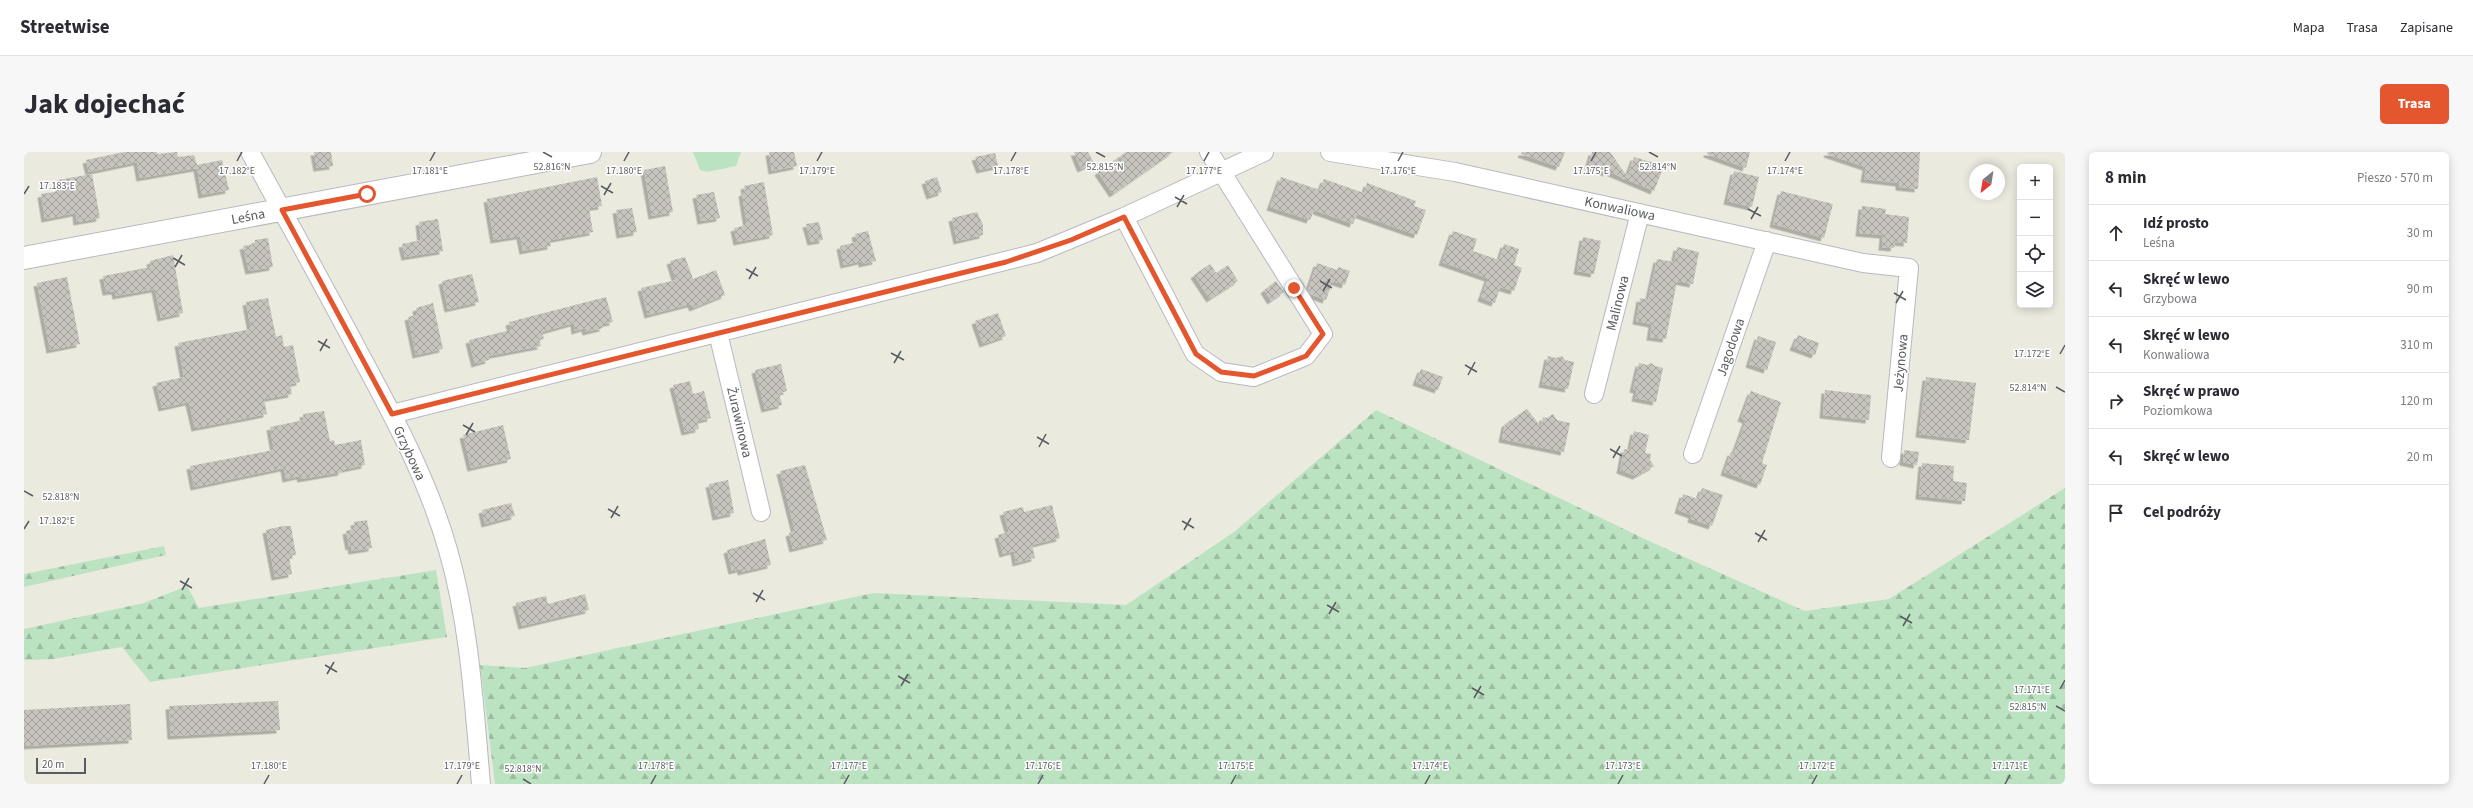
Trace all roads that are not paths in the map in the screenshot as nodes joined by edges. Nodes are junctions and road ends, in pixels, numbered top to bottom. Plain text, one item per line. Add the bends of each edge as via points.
1 (250, 152) edge
2 (590, 152) edge
3 (1209, 152) edge
4 (1264, 152) edge
5 (1330, 152) edge
6 (1220, 171) junction
7 (282, 210) junction
8 (1640, 213) junction
9 (1124, 217) junction
10 (1767, 241) junction
11 (24, 258) edge
12 (1909, 268) joint
13 (718, 333) junction
14 (1594, 394) dead end
15 (392, 414) junction
16 (1693, 454) dead end
17 (1891, 458) dead end
18 (761, 512) dead end
19 (481, 784) edge

1 - 7 street, Grzybowa
2 - 7 street, Leśna
3 - 6 street
4 - 6 street
5 - 8 street, Konwaliowa via 1454,172
6 - 9 street
6 - 9 street via 1323,334 1306,356 1254,376 1221,372 1196,354
7 - 11 street, Leśna
7 - 15 street, Grzybowa
8 - 10 street, Konwaliowa
8 - 14 street, Malinowa
9 - 13 street via 1030,255
10 - 12 street, Konwaliowa via 1863,263
10 - 16 street, Jagodowa
12 - 17 street, Jeżynowa
13 - 15 street
13 - 18 street, Żurawinowa
15 - 19 street, Grzybowa via 438,515 449,552 468,646

